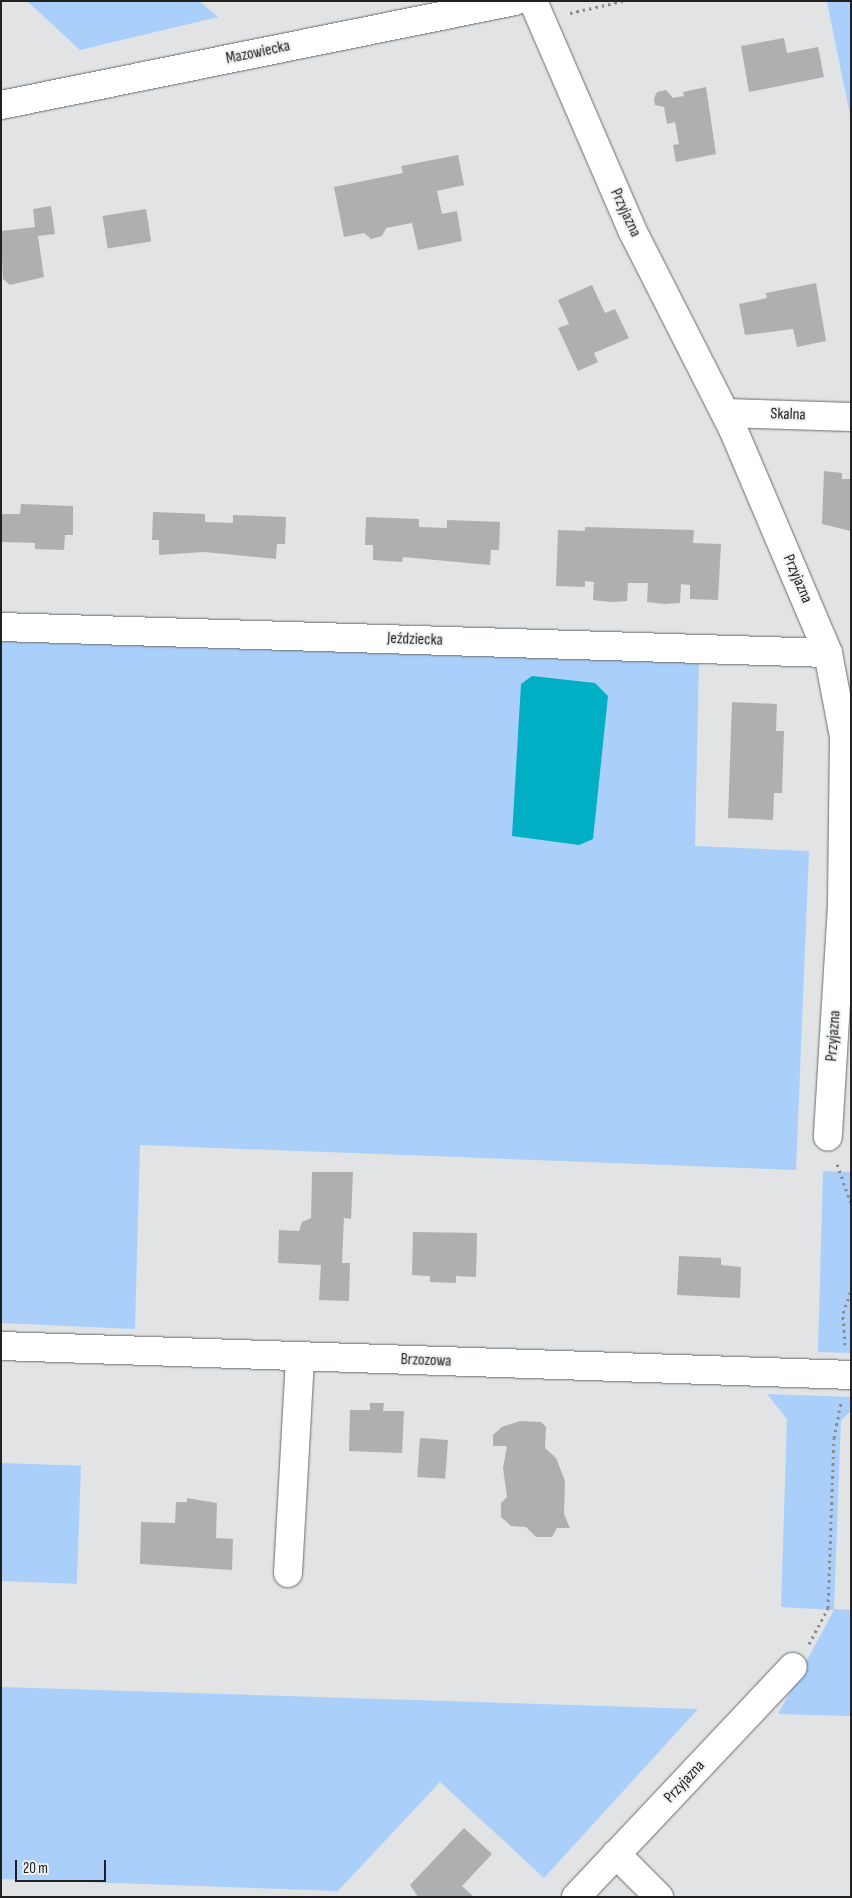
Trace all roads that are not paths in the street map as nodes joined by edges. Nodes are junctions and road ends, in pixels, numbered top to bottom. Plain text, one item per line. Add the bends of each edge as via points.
1 (515, 1) edge
2 (533, 1) edge
3 (1, 105) edge
4 (726, 413) junction
5 (851, 416) edge
6 (1, 627) edge
7 (828, 653) junction
8 (847, 905) edge
9 (828, 1137) road end
10 (1, 1346) edge
11 (300, 1357) junction
12 (848, 1374) edge
13 (288, 1573) dead end
14 (793, 1667) road end
15 (616, 1854) junction
16 (576, 1897) edge
17 (659, 1897) edge

1 - 3 street, Mazowiecka
2 - 4 street, Przyjazna via 632,230
4 - 5 street, Skalna
4 - 7 street, Przyjazna
6 - 7 street, Jeździecka
7 - 8 street, Przyjazna via 844,737
8 - 9 street, Przyjazna
10 - 11 street, Brzozowa
11 - 12 street, Brzozowa
11 - 13 street
14 - 15 street, Przyjazna
15 - 16 street, Przyjazna
15 - 17 street

